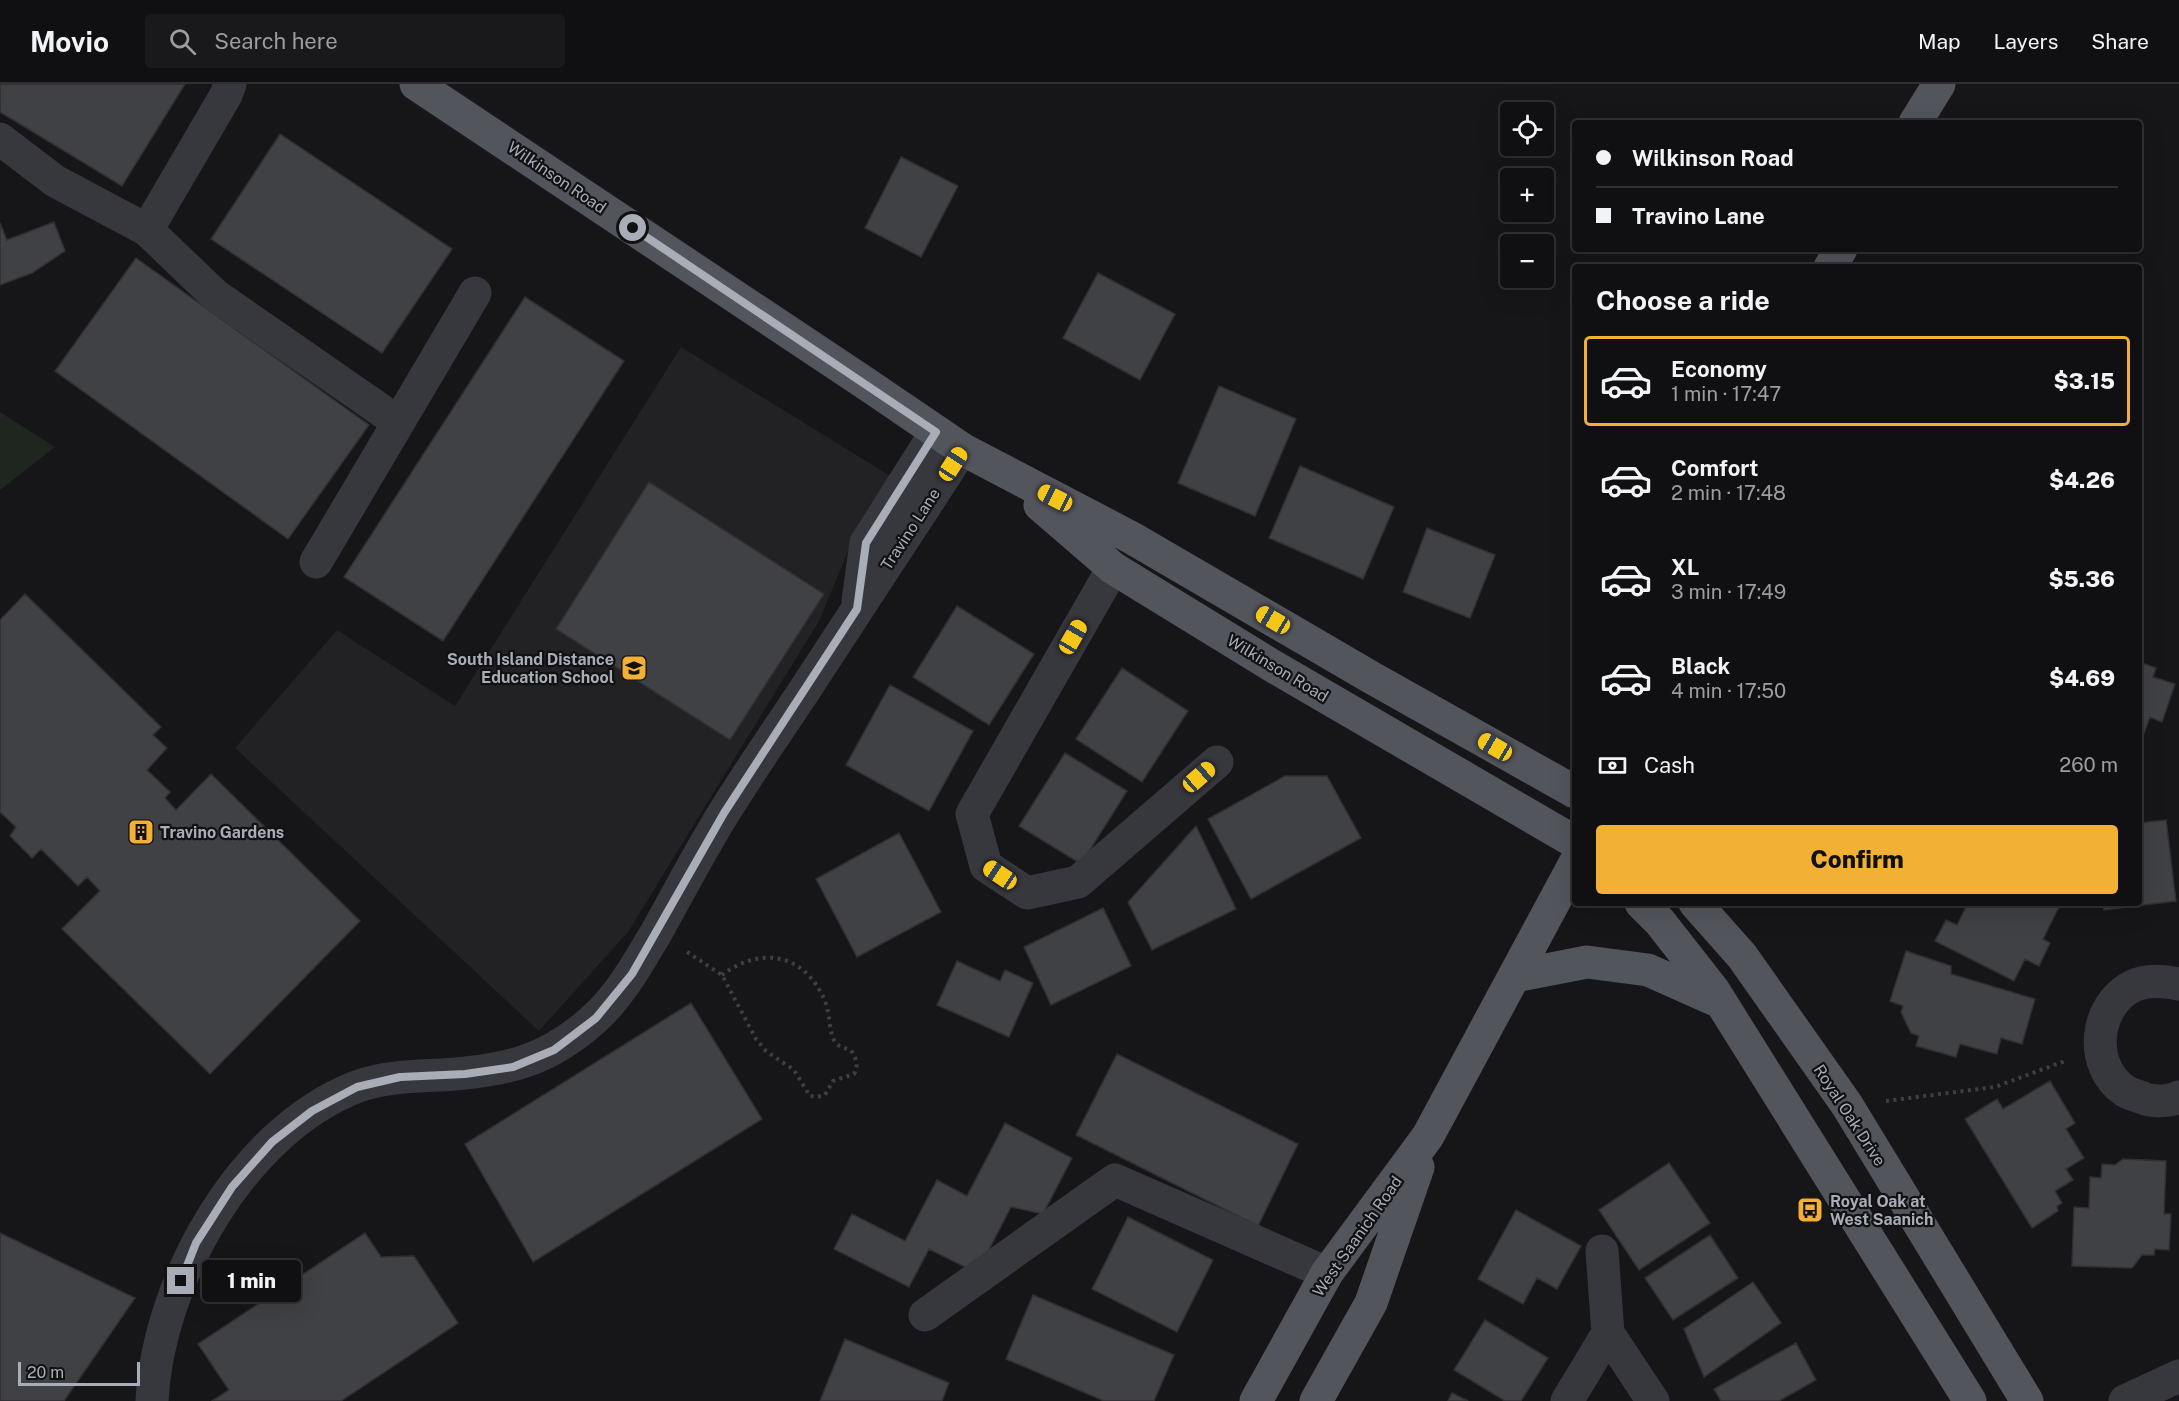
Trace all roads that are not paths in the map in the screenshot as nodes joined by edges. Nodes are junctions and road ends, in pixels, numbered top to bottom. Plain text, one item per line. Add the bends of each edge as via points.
1 (230, 84) edge
2 (416, 84) edge
3 (1939, 84) edge
4 (1918, 120) edge
5 (0, 139) edge
6 (147, 230) junction
7 (475, 292) dead end
8 (399, 422) junction
9 (936, 432) junction
10 (963, 449) junction
11 (998, 469) junction
12 (316, 562) dead end
13 (1113, 568) junction
14 (857, 609) junction
15 (1216, 762) dead end
16 (1572, 790) edge
17 (1572, 840) edge
18 (1572, 869) edge
19 (1644, 906) edge
20 (1698, 906) edge
21 (1515, 976) junction
22 (2179, 984) edge
23 (1721, 1003) junction
24 (2179, 1097) edge
25 (1428, 1136) junction
26 (1602, 1251) dead end
27 (1327, 1273) junction
28 (925, 1315) dead end
29 (1608, 1332) junction
30 (2179, 1376) edge
31 (152, 1401) edge
32 (1256, 1401) edge
33 (1316, 1401) edge
34 (1567, 1401) edge
35 (1653, 1401) edge
36 (1970, 1401) edge
37 (2027, 1401) edge
38 (2125, 1401) edge

1 - 6 street
2 - 9 main road, Wilkinson Road
3 - 4 main road
5 - 6 street via 55,181
6 - 8 street via 215,295
7 - 8 street
8 - 12 street
9 - 10 main road, Wilkinson Road
9 - 14 street, Travino Lane via 866,543
10 - 11 main road, Wilkinson Road
10 - 14 street, Travino Lane
11 - 13 main road, Wilkinson Road
11 - 16 main road, Wilkinson Road via 1132,538
13 - 15 street via 972,814 986,866 1027,893 1078,882
13 - 17 main road, Wilkinson Road
14 - 31 street, Travino Lane via 724,813 632,974 596,1018 554,1050 513,1067 400,1077 357,1087 312,1111 272,1142 232,1187 196,1243 153,1369
18 - 21 main road, West Saanich Road
19 - 23 main road
20 - 37 main road, Royal Oak Drive via 1743,956 1847,1105
21 - 23 main road via 1587,962 1648,970
21 - 25 main road, West Saanich Road
22 - 24 street via 2158,980 2134,986 2114,1001 2101,1023 2100,1048 2108,1072 2125,1091 2148,1100
23 - 36 main road
25 - 27 main road, West Saanich Road
25 - 33 main road, West Saanich Road via 1371,1303
26 - 29 street
27 - 28 street via 1114,1180
27 - 32 main road, West Saanich Road
29 - 34 street
29 - 35 street
30 - 38 street

